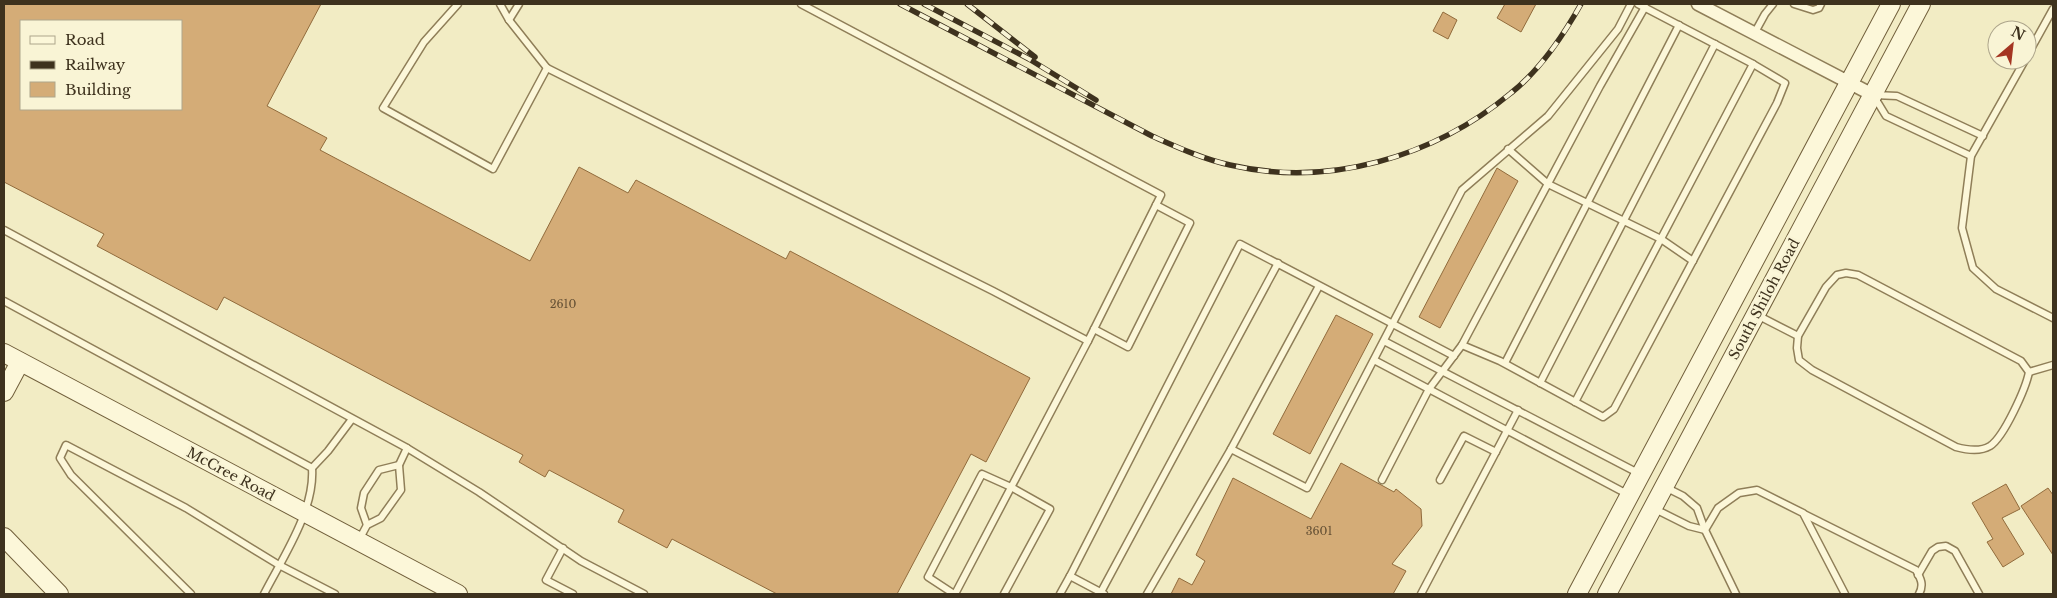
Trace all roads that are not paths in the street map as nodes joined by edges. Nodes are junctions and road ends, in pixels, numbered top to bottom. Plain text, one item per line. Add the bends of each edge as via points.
1 (458, 4) edge
2 (500, 4) edge
3 (519, 4) edge
4 (801, 4) edge
5 (1631, 4) edge
6 (1698, 4) edge
7 (1773, 4) edge
8 (1794, 4) edge
9 (1821, 4) edge
10 (1891, 4) edge
11 (1921, 4) edge
12 (1641, 5) edge
13 (2053, 9) edge
14 (510, 20) junction
15 (1679, 25) junction
16 (1754, 34) junction
17 (2037, 38) edge
18 (1715, 44) junction
19 (1753, 64) junction
20 (547, 68) junction
21 (2019, 70) edge
22 (1850, 84) junction
23 (1872, 95) junction
24 (1983, 136) junction
25 (1508, 149) junction
26 (1971, 156) junction
27 (1548, 184) junction
28 (1587, 203) junction
29 (1156, 205) junction
30 (1624, 221) junction
31 (4, 230) edge
32 (1661, 239) junction
33 (1693, 261) junction
34 (1278, 263) junction
35 (1318, 286) junction
36 (4, 301) edge
37 (1756, 315) junction
38 (2053, 318) edge
39 (1394, 323) junction
40 (1094, 329) junction
41 (1798, 336) junction
42 (1384, 340) junction
43 (1088, 342) junction
44 (1462, 345) junction
45 (4, 353) edge
46 (1454, 356) junction
47 (1374, 360) junction
48 (20, 362) junction
49 (1504, 364) junction
50 (2053, 365) edge
51 (1442, 371) junction
52 (2029, 372) junction
53 (1540, 383) junction
54 (1430, 389) junction
55 (4, 392) edge
56 (1575, 402) junction
57 (1518, 410) junction
58 (352, 419) junction
59 (1508, 431) junction
60 (407, 448) junction
61 (1230, 449) junction
62 (1496, 452) junction
63 (399, 466) junction
64 (312, 468) junction
65 (1641, 475) junction
66 (1382, 480) dead end
67 (1440, 480) dead end
68 (1011, 487) junction
69 (1664, 487) junction
70 (1630, 495) junction
71 (1653, 508) junction
72 (1803, 513) junction
73 (305, 514) junction
74 (367, 524) junction
75 (1705, 530) junction
76 (4, 538) edge
77 (358, 542) junction
78 (563, 548) junction
79 (279, 565) junction
80 (1918, 575) junction
81 (1070, 576) junction
82 (1103, 593) edge
83 (59, 594) edge
84 (191, 594) edge
85 (264, 594) edge
86 (335, 594) edge
87 (458, 594) edge
88 (573, 594) edge
89 (644, 594) edge
90 (955, 594) edge
91 (1004, 594) edge
92 (1060, 594) edge
93 (1147, 594) edge
94 (1421, 594) edge
95 (1578, 594) edge
96 (1607, 594) edge
97 (1736, 594) edge
98 (1845, 594) edge
99 (1919, 594) edge
100 (1979, 594) edge

1 - 20 lane via 424,42 382,108 493,169
2 - 14 lane
3 - 14 lane
4 - 29 lane via 1161,195
5 - 25 lane via 1618,29 1548,116
6 - 16 street
7 - 16 lane
8 - 9 lane via 1813,10
10 - 22 main road, South Shiloh Road
11 - 23 main road, South Shiloh Road
12 - 15 lane
12 - 27 lane
13 - 17 lane
14 - 20 lane
15 - 18 lane
15 - 28 lane
16 - 22 street
18 - 19 lane
18 - 30 lane
19 - 32 lane
19 - 33 lane via 1785,83
20 - 43 lane
21 - 24 lane
22 - 23 street
22 - 65 main road, South Shiloh Road
23 - 24 lane via 1897,96
23 - 26 lane via 1886,116
23 - 37 main road, South Shiloh Road
24 - 26 lane
25 - 27 lane
25 - 39 lane via 1462,190
26 - 38 lane via 1962,228 1973,268 1996,289
27 - 28 lane
27 - 44 lane
28 - 30 lane
28 - 49 lane
29 - 40 lane
29 - 40 lane via 1190,223 1128,347
30 - 32 lane
30 - 53 lane
31 - 58 lane
32 - 33 lane
32 - 56 lane
33 - 56 lane via 1614,409 1602,418
34 - 35 lane
34 - 81 lane via 1240,244
34 - 82 lane
35 - 39 lane
35 - 61 lane
36 - 64 lane
37 - 41 lane
37 - 69 main road, South Shiloh Road
39 - 42 lane
39 - 46 lane
40 - 43 lane
41 - 52 lane via 1826,287 1837,275 1846,273 1858,275 2009,354 2021,361
41 - 52 lane via 1799,360 1812,370 1956,447 1968,450 1989,447 1998,439 2026,386
42 - 47 lane
42 - 51 lane
43 - 68 lane
44 - 46 lane
44 - 49 lane
45 - 48 main road, McCree Road
46 - 51 lane
47 - 54 lane
47 - 61 lane via 1306,488
48 - 55 main road
48 - 73 main road, McCree Road
49 - 53 lane
50 - 52 lane
51 - 54 lane
51 - 57 lane
53 - 56 lane
54 - 59 lane
54 - 66 lane
57 - 59 lane
57 - 65 lane
58 - 60 lane
58 - 64 lane
59 - 62 lane
59 - 70 lane
60 - 63 lane
60 - 78 lane
61 - 93 lane
62 - 67 lane via 1464,436
62 - 94 lane
63 - 74 lane via 401,490 381,518
63 - 74 lane via 379,470 364,493 361,508
64 - 73 lane via 313,481
65 - 69 main road
65 - 70 main road, South Shiloh Road
68 - 90 lane
68 - 90 lane via 982,474 928,577
68 - 91 lane via 1050,509
69 - 71 main road, South Shiloh Road
69 - 75 lane via 1683,496 1697,508
70 - 71 main road
70 - 95 main road, South Shiloh Road
71 - 75 lane via 1689,526
71 - 96 main road, South Shiloh Road
72 - 75 lane via 1757,490 1739,493 1718,508
72 - 80 lane via 1916,570
72 - 98 lane
73 - 77 main road, McCree Road
73 - 79 lane
74 - 77 lane
75 - 97 lane
76 - 83 main road
77 - 87 main road, McCree Road
78 - 88 lane via 546,580
78 - 89 lane
79 - 84 lane via 186,508 66,445 60,458 71,475
79 - 85 lane
79 - 86 lane
80 - 99 lane via 1922,582
80 - 100 lane via 1932,551 1946,546 1955,551
81 - 82 lane
81 - 92 lane

